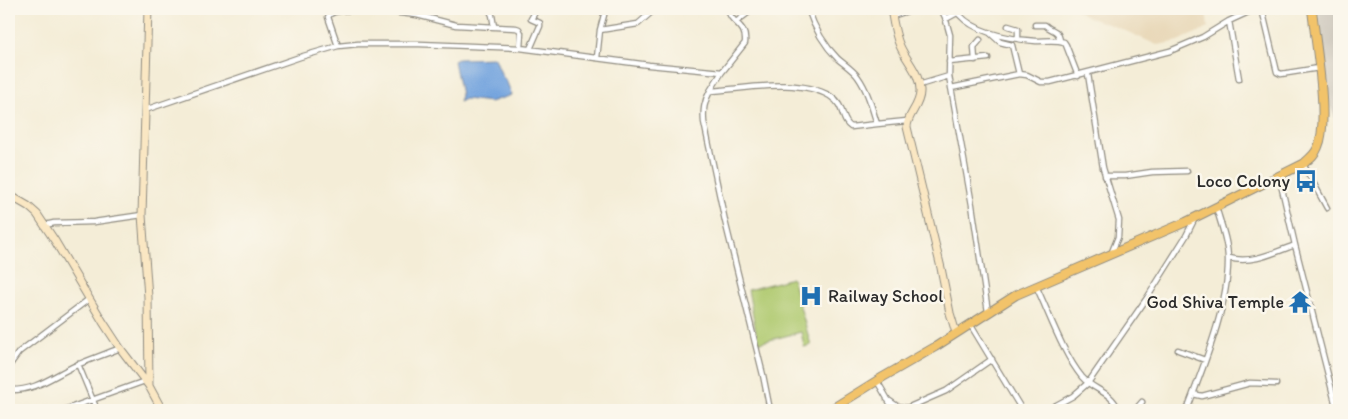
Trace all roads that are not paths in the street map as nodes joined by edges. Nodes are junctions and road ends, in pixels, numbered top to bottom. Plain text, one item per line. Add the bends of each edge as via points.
1 (148, 9) edge
2 (489, 9) edge
3 (537, 9) edge
4 (654, 9) edge
5 (728, 9) edge
6 (753, 9) edge
7 (808, 9) edge
8 (914, 9) edge
9 (941, 9) edge
10 (1255, 9) edge
11 (1262, 9) edge
12 (1312, 9) edge
13 (956, 11) edge
14 (892, 12) edge
15 (604, 15) dead end
16 (946, 20) junction
17 (1229, 21) junction
18 (736, 22) junction
19 (1035, 25) dead end
20 (1008, 26) dead end
21 (494, 27) junction
22 (600, 30) junction
23 (990, 33) junction
24 (1018, 38) junction
25 (980, 40) dead end
26 (1060, 41) junction
27 (338, 46) junction
28 (520, 48) junction
29 (530, 49) junction
30 (597, 58) junction
31 (988, 58) dead end
32 (975, 60) junction
33 (949, 62) junction
34 (1319, 68) junction
35 (722, 72) junction
36 (1019, 74) junction
37 (1088, 74) junction
38 (949, 76) junction
39 (1078, 76) junction
40 (1239, 78) dead end
41 (920, 85) junction
42 (951, 88) junction
43 (710, 91) junction
44 (145, 110) junction
45 (907, 121) junction
46 (877, 124) junction
47 (1303, 164) junction
48 (1187, 171) dead end
49 (1105, 176) junction
50 (1279, 176) junction
51 (9, 195) edge
52 (1216, 207) junction
53 (1327, 208) dead end
54 (142, 215) junction
55 (1195, 217) junction
56 (45, 225) junction
57 (1295, 245) junction
58 (1111, 254) junction
59 (1228, 258) junction
60 (1036, 286) junction
61 (90, 299) junction
62 (988, 312) junction
63 (970, 323) junction
64 (956, 333) junction
65 (120, 348) junction
66 (1178, 350) dead end
67 (992, 359) junction
68 (1205, 360) junction
69 (78, 364) junction
70 (9, 366) edge
71 (877, 381) junction
72 (148, 383) junction
73 (1088, 383) junction
74 (1276, 384) dead end
75 (9, 390) edge
76 (1193, 394) junction
77 (887, 399) junction
78 (93, 400) junction
79 (1142, 402) dead end
80 (1337, 408) edge
81 (64, 410) edge
82 (97, 410) edge
83 (162, 410) edge
84 (770, 410) edge
85 (830, 410) edge
86 (894, 410) edge
87 (1022, 410) edge
88 (1047, 410) edge
89 (1119, 410) edge
90 (1135, 410) edge
91 (1186, 410) edge
92 (1332, 410) edge

1 - 44 street
2 - 21 street
3 - 29 street via 531,19 540,26
4 - 22 street via 638,24
5 - 18 street
6 - 18 street
7 - 46 street via 826,44 863,84
8 - 14 street
9 - 16 street
10 - 17 street
11 - 34 street via 1276,72
12 - 34 main road
13 - 16 street
13 - 23 street via 967,22
14 - 41 street via 899,46
15 - 22 street
16 - 33 street via 951,43
17 - 37 street via 1185,45
17 - 40 street
18 - 35 street via 745,31 745,43
19 - 26 street via 1045,25 1056,31
20 - 24 street via 1018,29
21 - 27 street via 456,25 402,13 339,11 328,17
21 - 28 street via 518,29 521,33
22 - 30 street
23 - 24 street
23 - 36 street via 1000,42 1012,46
24 - 26 street
25 - 32 street via 974,47
26 - 39 street via 1066,45
27 - 28 street via 410,44
27 - 44 street
28 - 29 street
29 - 30 street
30 - 35 street
31 - 32 street
32 - 33 street
33 - 38 street
34 - 47 main road via 1322,136 1313,157
35 - 43 street
36 - 39 street via 1041,82
36 - 42 street
37 - 39 street
37 - 49 street
38 - 41 street
38 - 42 street
41 - 45 street via 918,102
42 - 62 street
43 - 46 street via 770,86 806,88 820,91 838,102 844,120 851,127
43 - 84 street via 704,105 704,122
44 - 54 street
45 - 46 street
45 - 64 street
47 - 50 main road
47 - 53 street
48 - 49 street
49 - 58 street via 1119,220 1118,237
50 - 52 main road
50 - 57 street
51 - 56 street via 33,210
52 - 55 main road
52 - 59 street
54 - 56 street
54 - 72 street via 148,297
55 - 58 main road
55 - 73 street via 1147,298
56 - 61 street
57 - 59 street via 1248,260
57 - 80 street
58 - 60 main road
59 - 68 street via 1223,299
60 - 62 main road
60 - 73 street via 1066,350
61 - 65 street
61 - 70 street via 19,352
62 - 63 main road
63 - 64 main road
63 - 67 street
64 - 71 main road
65 - 69 street
65 - 72 street
66 - 68 street
67 - 77 street via 946,391 907,408
67 - 87 street
68 - 76 street
69 - 75 street via 35,387
69 - 78 street
71 - 77 street
71 - 85 main road
72 - 78 street
72 - 83 street
73 - 88 street
73 - 89 street via 1111,397
74 - 76 street via 1250,383 1202,396
76 - 91 street
77 - 86 street
78 - 81 street
78 - 82 street
79 - 90 street
80 - 92 street

